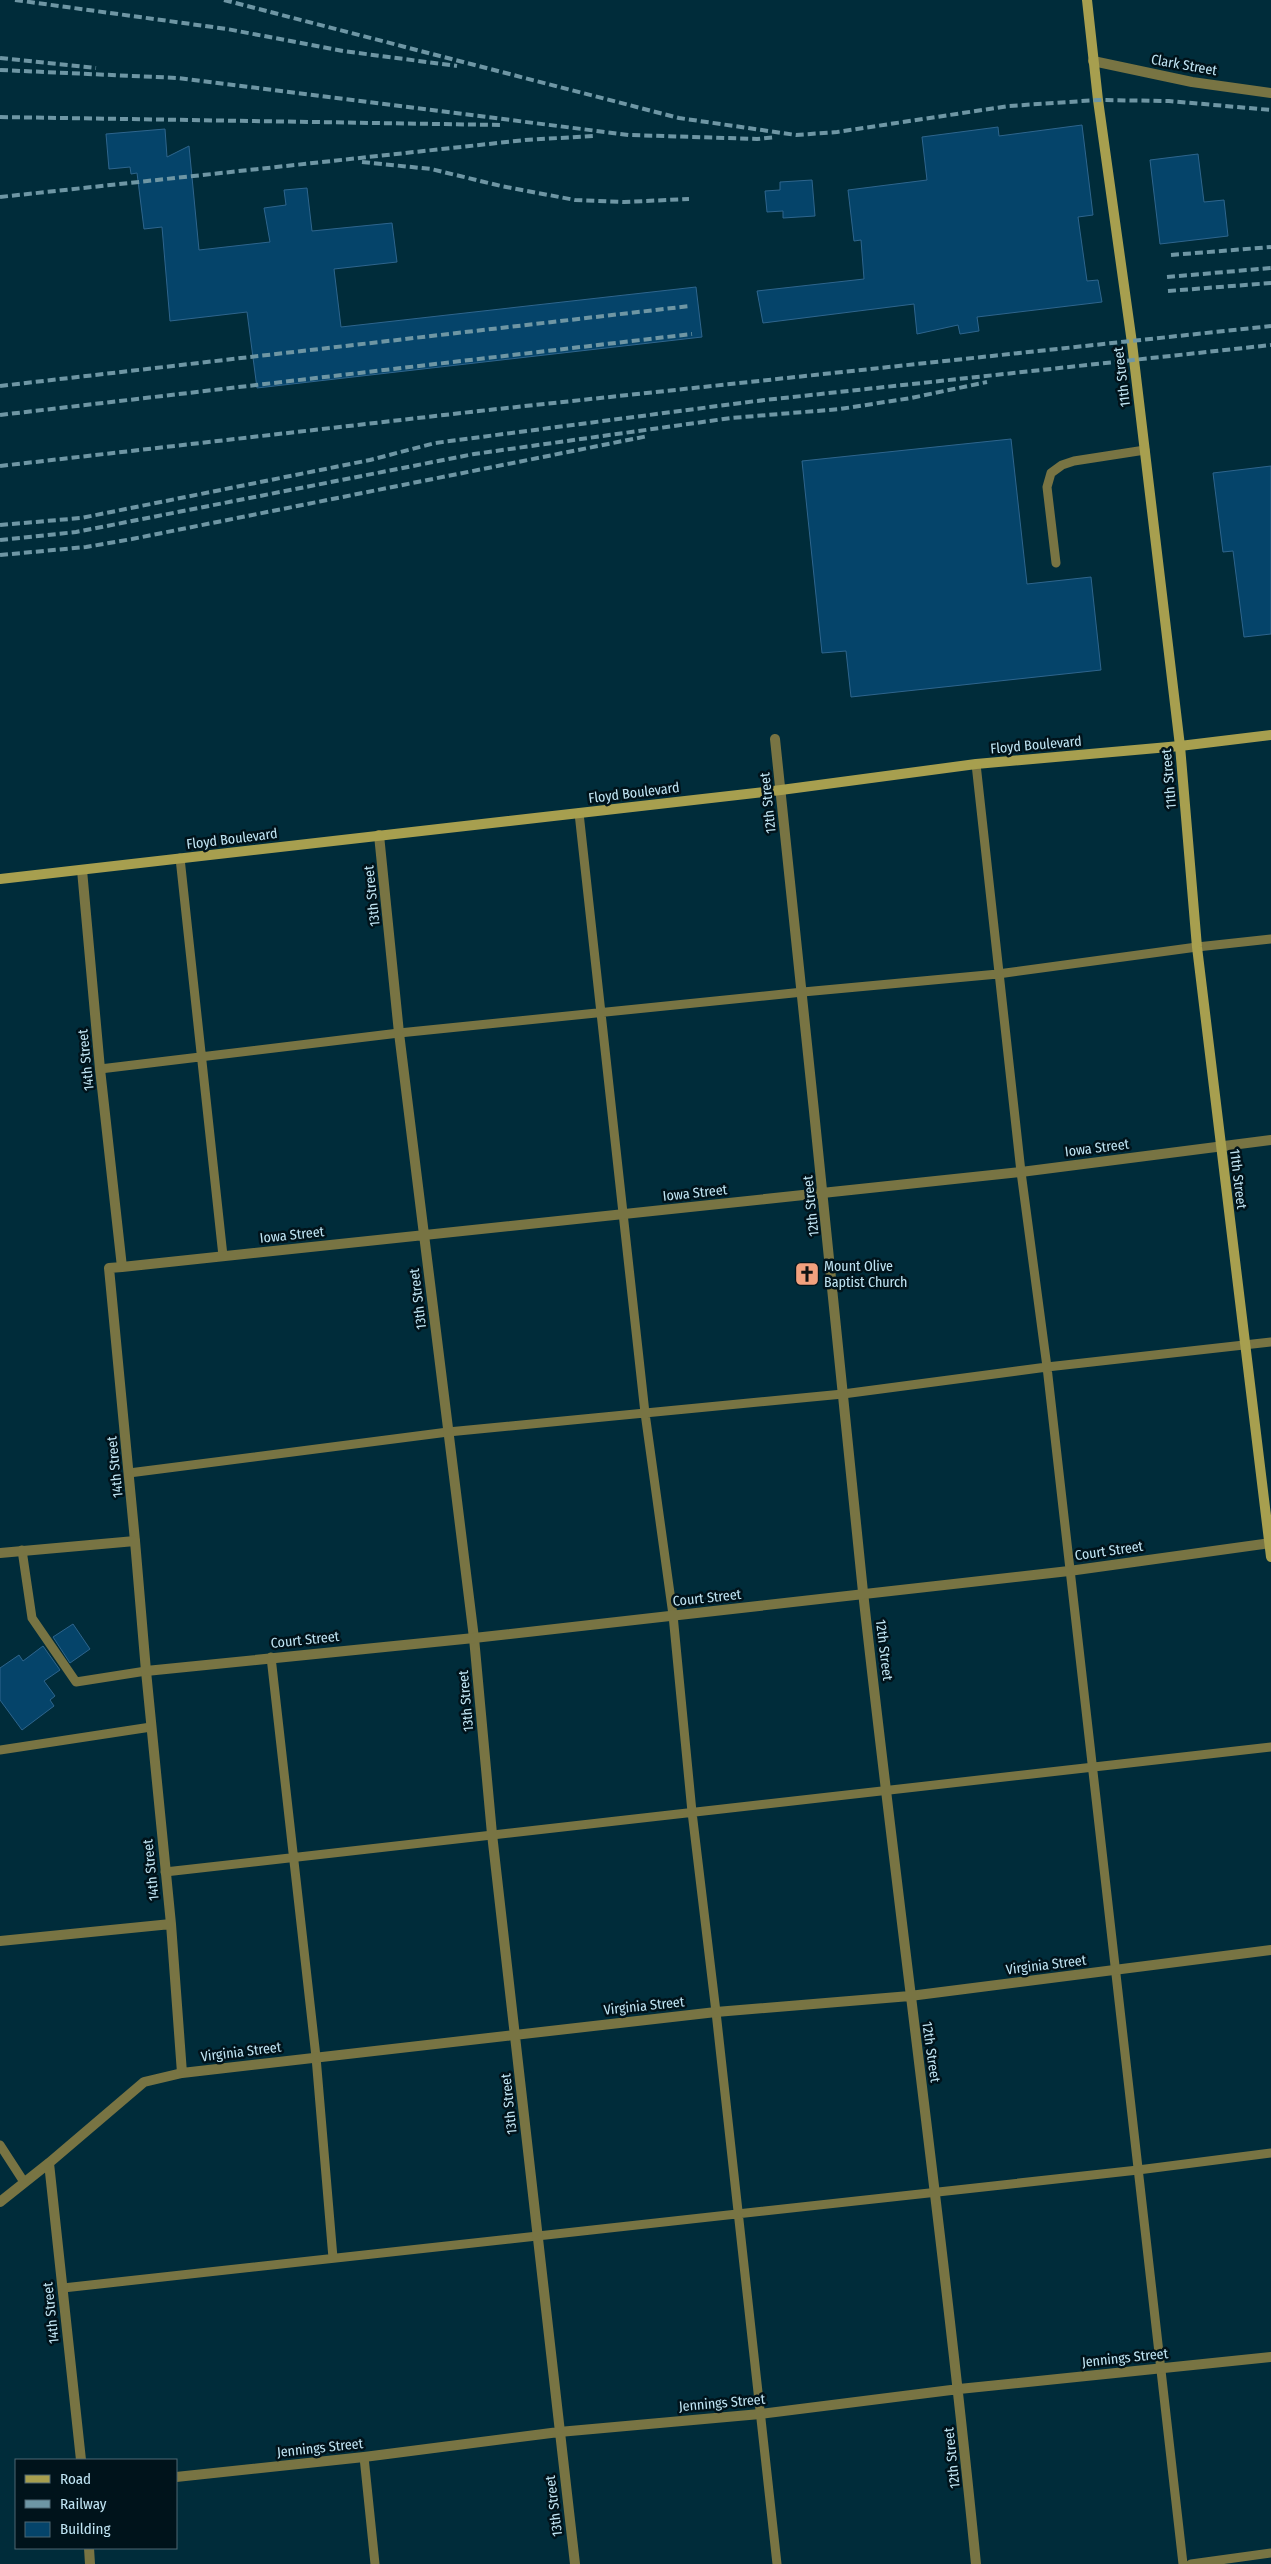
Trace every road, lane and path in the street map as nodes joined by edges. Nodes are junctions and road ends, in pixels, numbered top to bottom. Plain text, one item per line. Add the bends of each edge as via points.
1 (1087, 0) edge
2 (1094, 61) junction
3 (1271, 93) edge
4 (1145, 450) junction
5 (1056, 563) dead end
6 (1271, 735) edge
7 (775, 739) dead end
8 (1180, 746) junction
9 (976, 764) junction
10 (781, 790) junction
11 (580, 813) junction
12 (379, 835) junction
13 (180, 858) junction
14 (82, 870) junction
15 (0, 879) edge
16 (1271, 939) edge
17 (1197, 947) junction
18 (998, 974) junction
19 (803, 992) junction
20 (601, 1013) junction
21 (399, 1033) junction
22 (202, 1056) junction
23 (100, 1069) junction
24 (1271, 1140) edge
25 (1220, 1146) junction
26 (1021, 1172) junction
27 (823, 1192) junction
28 (624, 1214) junction
29 (425, 1234) junction
30 (223, 1256) junction
31 (122, 1267) junction
32 (1271, 1342) edge
33 (1246, 1345) junction
34 (1047, 1367) junction
35 (843, 1394) junction
36 (645, 1413) junction
37 (448, 1432) junction
38 (129, 1472) junction
39 (135, 1541) junction
40 (1270, 1544) edge
41 (22, 1550) junction
42 (0, 1553) edge
43 (1271, 1557) edge
44 (1069, 1571) junction
45 (863, 1594) junction
46 (673, 1615) junction
47 (474, 1638) junction
48 (271, 1657) junction
49 (146, 1671) junction
50 (151, 1727) junction
51 (1271, 1747) edge
52 (0, 1750) edge
53 (1092, 1766) junction
54 (888, 1791) junction
55 (692, 1812) junction
56 (492, 1834) junction
57 (295, 1858) junction
58 (166, 1872) junction
59 (171, 1924) junction
60 (0, 1942) edge
61 (1271, 1950) edge
62 (1116, 1970) junction
63 (910, 1996) junction
64 (716, 2012) junction
65 (515, 2034) junction
66 (316, 2057) junction
67 (182, 2073) junction
68 (0, 2145) edge
69 (1271, 2153) edge
70 (50, 2163) junction
71 (1138, 2170) junction
72 (24, 2182) junction
73 (936, 2191) junction
74 (0, 2202) edge
75 (737, 2214) junction
76 (538, 2236) junction
77 (333, 2258) junction
78 (63, 2288) junction
79 (1271, 2357) edge
80 (1159, 2368) junction
81 (959, 2389) junction
82 (760, 2414) junction
83 (559, 2432) junction
84 (364, 2457) junction
85 (81, 2459) edge
86 (178, 2477) edge
87 (89, 2549) edge
88 (1271, 2553) edge
89 (90, 2564) edge
90 (374, 2564) edge
91 (575, 2564) edge
92 (777, 2564) edge
93 (976, 2564) edge
94 (1183, 2564) edge
95 (1191, 2564) edge

1 - 2 main road, 11th Street
2 - 3 street, Clark Street via 1192,82
2 - 4 main road, 11th Street
4 - 5 lane via 1074,461 1051,473 1047,487
4 - 8 main road, 11th Street
6 - 8 main road, Floyd Boulevard
7 - 10 street, 12th Street
8 - 9 main road, Floyd Boulevard
8 - 17 main road, 11th Street
9 - 10 main road, Floyd Boulevard
9 - 18 lane
10 - 11 main road, Floyd Boulevard
10 - 19 street, 12th Street
11 - 12 main road, Floyd Boulevard
11 - 20 lane
12 - 13 main road, Floyd Boulevard
12 - 21 street, 13th Street
13 - 14 main road, Floyd Boulevard
13 - 22 lane
14 - 15 main road, Floyd Boulevard
14 - 23 street, 14th Street
16 - 17 lane
17 - 18 lane
17 - 25 main road, 11th Street
18 - 19 lane
18 - 26 lane
19 - 20 lane
19 - 27 street, 12th Street
20 - 21 lane
20 - 28 lane
21 - 22 lane
21 - 29 street, 13th Street
22 - 23 lane
22 - 30 lane
23 - 31 street, 14th Street
24 - 25 street, Iowa Street
25 - 26 street, Iowa Street
25 - 33 main road, 11th Street
26 - 27 street, Iowa Street
26 - 34 lane
27 - 28 street, Iowa Street
27 - 35 street, 12th Street
28 - 29 street, Iowa Street
28 - 36 lane
29 - 30 street, Iowa Street
29 - 37 street, 13th Street
30 - 31 street, Iowa Street
31 - 38 street, 14th Street via 109,1268
32 - 33 lane
33 - 34 lane
33 - 40 main road, 11th Street
34 - 35 lane
34 - 44 lane
35 - 36 lane
35 - 45 street, 12th Street
36 - 37 lane
36 - 46 lane
37 - 38 lane
37 - 47 street, 13th Street
38 - 39 street, 14th Street
39 - 41 street
39 - 49 street, 14th Street
40 - 43 main road, 11th Street
40 - 44 street, Court Street
41 - 42 street
41 - 49 lane via 32,1618 76,1682
44 - 45 street, Court Street
44 - 53 lane
45 - 46 street, Court Street
45 - 54 street, 12th Street
46 - 47 street, Court Street
46 - 55 lane
47 - 48 street, Court Street
47 - 56 street, 13th Street
48 - 49 street, Court Street
48 - 57 lane
49 - 50 street, 14th Street
50 - 52 lane
50 - 58 street, 14th Street
51 - 53 lane
53 - 54 lane
53 - 62 lane
54 - 55 lane
54 - 63 street, 12th Street
55 - 56 lane
55 - 64 lane
56 - 57 lane
56 - 65 street, 13th Street
57 - 58 lane
57 - 66 lane
58 - 59 street, 14th Street
59 - 60 street
59 - 67 street, 14th Street
61 - 62 street, Virginia Street
62 - 63 street, Virginia Street
62 - 71 lane
63 - 64 street, Virginia Street
63 - 73 street, 12th Street
64 - 65 street, Virginia Street
64 - 75 lane
65 - 66 street, Virginia Street
65 - 76 street, 13th Street
66 - 67 street, Virginia Street
66 - 77 lane
67 - 70 street, Virginia Street via 144,2082
68 - 72 lane
69 - 71 lane
70 - 72 street, Virginia Street
70 - 78 street, 14th Street
71 - 73 lane
71 - 80 lane
72 - 74 street, Virginia Street
73 - 75 lane
73 - 81 street, 12th Street
75 - 76 lane
75 - 82 lane
76 - 77 lane
76 - 83 street, 13th Street
77 - 78 lane
78 - 85 street, 14th Street
79 - 80 street, Jennings Street
80 - 81 street, Jennings Street
80 - 94 lane
81 - 82 street, Jennings Street
81 - 93 street, 12th Street
82 - 83 street, Jennings Street
82 - 92 lane
83 - 84 street, Jennings Street
83 - 91 street, 13th Street
84 - 86 street, Jennings Street
84 - 90 lane
87 - 89 street
88 - 95 lane

